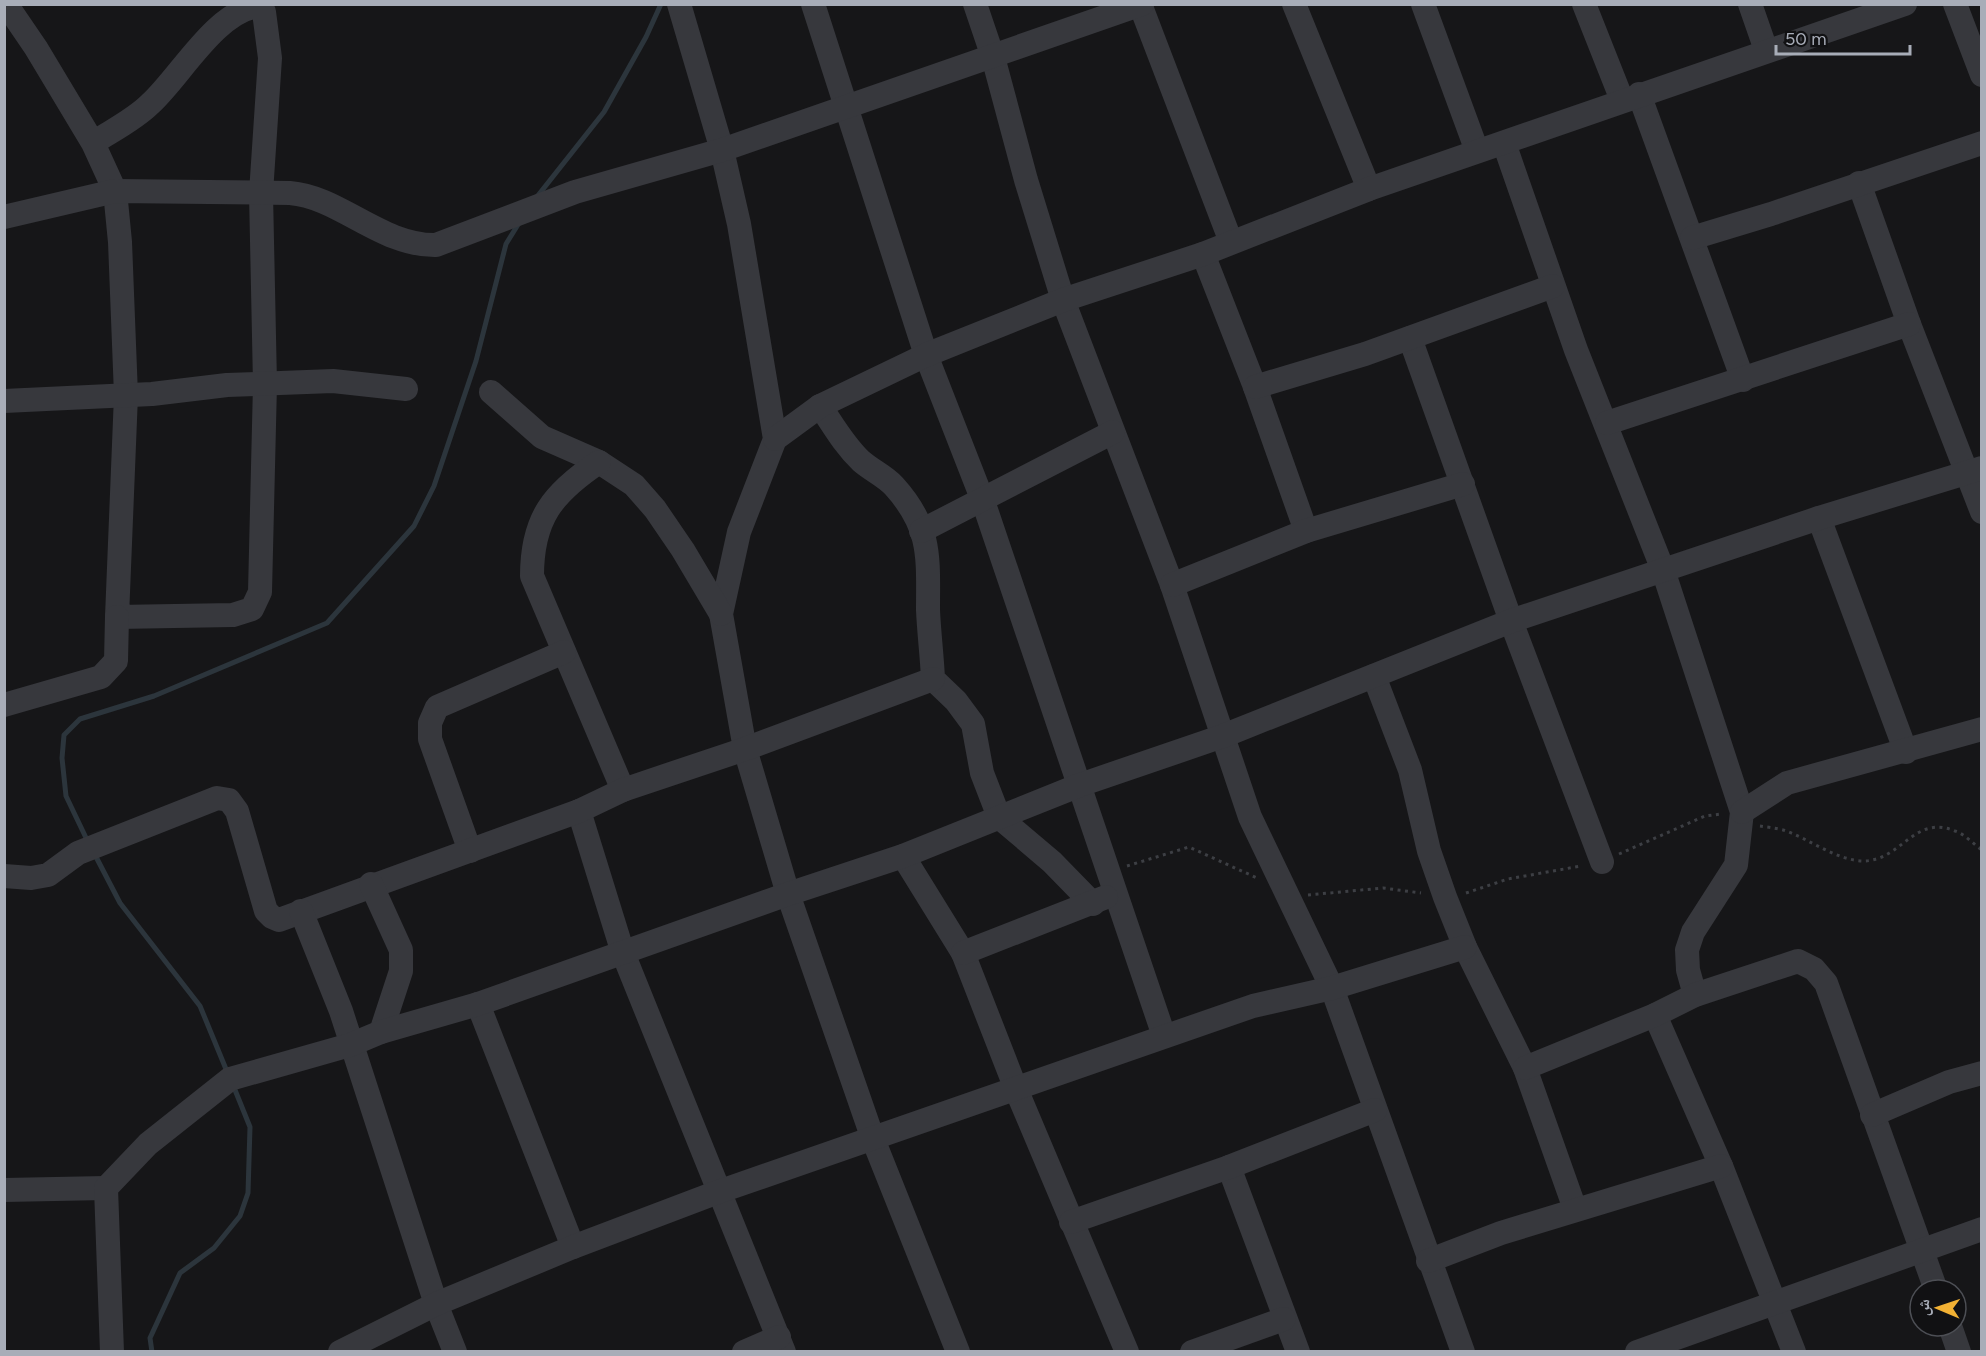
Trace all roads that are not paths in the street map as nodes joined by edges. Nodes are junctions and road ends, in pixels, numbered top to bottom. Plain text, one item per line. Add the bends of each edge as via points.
1 (6, 4) edge
2 (679, 4) edge
3 (813, 4) edge
4 (975, 4) edge
5 (1294, 4) edge
6 (1422, 4) edge
7 (1584, 4) edge
8 (1750, 4) edge
9 (1905, 4) edge
10 (1955, 4) edge
11 (1141, 5) edge
12 (1766, 50) junction
13 (993, 57) junction
14 (1982, 75) edge
15 (1631, 97) junction
16 (845, 107) junction
17 (93, 143) junction
18 (1504, 143) junction
19 (1982, 143) edge
20 (722, 150) junction
21 (1477, 151) junction
22 (1858, 183) junction
23 (1369, 189) junction
24 (115, 191) junction
25 (261, 193) junction
26 (4, 217) edge
27 (1692, 237) junction
28 (1231, 242) junction
29 (1203, 254) junction
30 (1552, 286) junction
31 (1063, 300) junction
32 (1909, 324) junction
33 (1410, 338) junction
34 (926, 355) junction
35 (1743, 380) junction
36 (265, 384) junction
37 (1255, 387) junction
38 (406, 388) dead end
39 (491, 392) dead end
40 (126, 395) junction
41 (4, 400) edge
42 (820, 406) junction
43 (1607, 423) junction
44 (1113, 432) junction
45 (775, 439) junction
46 (599, 462) junction
47 (1974, 470) edge
48 (1463, 484) junction
49 (982, 501) junction
50 (1982, 512) edge
51 (1819, 518) junction
52 (921, 531) junction
53 (1306, 531) junction
54 (1663, 570) junction
55 (1172, 585) junction
56 (721, 614) junction
57 (117, 617) junction
58 (1511, 621) junction
59 (564, 652) junction
60 (1374, 676) junction
61 (933, 679) junction
62 (4, 705) edge
63 (1982, 729) edge
64 (1223, 736) junction
65 (745, 749) junction
66 (1906, 752) junction
67 (1080, 785) junction
68 (623, 790) junction
69 (579, 811) junction
70 (999, 817) junction
71 (1741, 817) junction
72 (470, 851) junction
73 (903, 856) junction
74 (1602, 862) road end
75 (4, 876) edge
76 (1112, 882) junction
77 (371, 884) junction
78 (788, 894) junction
79 (1093, 904) junction
80 (301, 911) junction
81 (1465, 947) junction
82 (623, 953) junction
83 (963, 953) junction
84 (1332, 988) junction
85 (1695, 995) junction
86 (478, 1005) junction
87 (1655, 1015) junction
88 (381, 1032) junction
89 (1164, 1036) junction
90 (350, 1045) junction
91 (1525, 1068) junction
92 (1982, 1073) edge
93 (1016, 1089) junction
94 (1375, 1110) junction
95 (1872, 1115) junction
96 (873, 1139) junction
97 (1721, 1166) junction
98 (1229, 1167) junction
99 (106, 1188) junction
100 (4, 1190) edge
101 (718, 1192) junction
102 (1575, 1209) junction
103 (1071, 1222) junction
104 (1982, 1229) edge
105 (573, 1247) junction
106 (1922, 1251) junction
107 (1428, 1261) junction
108 (1932, 1278) edge
109 (436, 1304) junction
110 (1776, 1304) junction
111 (1284, 1319) junction
112 (782, 1344) edge
113 (112, 1352) edge
114 (340, 1352) edge
115 (455, 1352) edge
116 (744, 1352) edge
117 (958, 1352) edge
118 (1127, 1352) edge
119 (1192, 1352) edge
120 (1298, 1352) edge
121 (1463, 1352) edge
122 (1637, 1352) edge
123 (1794, 1352) edge

1 - 17 street
2 - 20 street
3 - 16 street
4 - 13 street
5 - 23 street
6 - 21 street
7 - 15 street
8 - 12 street
9 - 12 street
10 - 14 street
11 - 13 street
11 - 28 street
12 - 15 street
13 - 16 street
13 - 31 street
15 - 18 street
15 - 27 street
16 - 20 street
16 - 34 street
17 - 24 street
17 - 25 street via 150,105 222,26 249,7 258,6 264,12 270,58
18 - 21 street
18 - 30 street
19 - 22 street
20 - 25 street via 575,192 436,245 402,240 304,194
20 - 45 street via 752,290
21 - 23 street
22 - 27 street
22 - 32 street
23 - 28 street
24 - 25 street
24 - 26 street
24 - 40 street
25 - 36 street
27 - 35 street
28 - 29 street
29 - 31 street
29 - 37 street
30 - 33 street
30 - 43 street
31 - 34 street
31 - 44 street
32 - 35 street
32 - 47 street
33 - 37 street
33 - 48 street
34 - 42 street
34 - 49 street
35 - 43 street
36 - 38 street via 333,381
36 - 40 street
36 - 57 street via 260,592 252,609 233,615
37 - 53 street
39 - 46 street via 542,437
40 - 41 street
40 - 57 street
42 - 45 street
42 - 52 street via 856,455 892,484 906,501
43 - 54 street
44 - 49 street
44 - 55 street
45 - 56 street via 739,532
46 - 56 street via 634,485 655,509
46 - 59 street via 553,499 532,553 532,576
47 - 50 street
47 - 51 street
48 - 53 street
48 - 58 street
49 - 52 street
49 - 67 street
51 - 54 street
51 - 66 street
52 - 61 street via 930,575 928,610
53 - 55 street
54 - 58 street
54 - 71 street
55 - 64 street
56 - 65 street
57 - 62 street via 116,661 101,677
58 - 60 street
58 - 74 street
59 - 68 street
59 - 72 street via 437,707 430,723 430,739
60 - 64 street
60 - 81 street via 1410,770 1429,851
61 - 65 street
61 - 70 street via 973,724 982,772
63 - 66 street
64 - 67 street
64 - 84 street via 1250,817
65 - 68 street
65 - 78 street
66 - 71 street via 1787,783
67 - 70 street
67 - 76 street
68 - 69 street
69 - 72 street
69 - 82 street
70 - 73 street
70 - 79 street
71 - 85 street via 1736,865 1694,932 1687,951
72 - 77 street
73 - 78 street
73 - 83 street
75 - 80 street via 48,875 78,853 217,798 229,800 237,811 266,911 279,920
76 - 79 street
76 - 89 street
77 - 80 street
77 - 88 street via 401,950 401,971
78 - 82 street
78 - 96 street
79 - 83 street
80 - 90 street via 341,1011
81 - 84 street
81 - 91 street
82 - 86 street
82 - 101 street
83 - 93 street
84 - 89 street via 1253,1006
84 - 94 street
85 - 87 street
85 - 95 street via 1798,961 1814,969 1826,983
86 - 88 street
86 - 105 street
87 - 91 street
87 - 97 street
88 - 90 street
89 - 93 street
90 - 99 street via 230,1079 148,1144
90 - 109 street
91 - 102 street
92 - 95 street via 1950,1082
93 - 96 street
93 - 103 street
94 - 98 street
94 - 107 street
95 - 106 street
96 - 101 street
96 - 117 street
97 - 102 street
97 - 110 street
98 - 103 street
98 - 111 street
99 - 100 street
99 - 113 street
101 - 105 street
101 - 112 street
102 - 107 street
103 - 118 street
104 - 106 street
105 - 109 street
106 - 108 street
106 - 110 street
107 - 121 street
109 - 114 street
109 - 115 street
110 - 122 street
110 - 123 street
111 - 119 street
111 - 120 street
112 - 116 street

